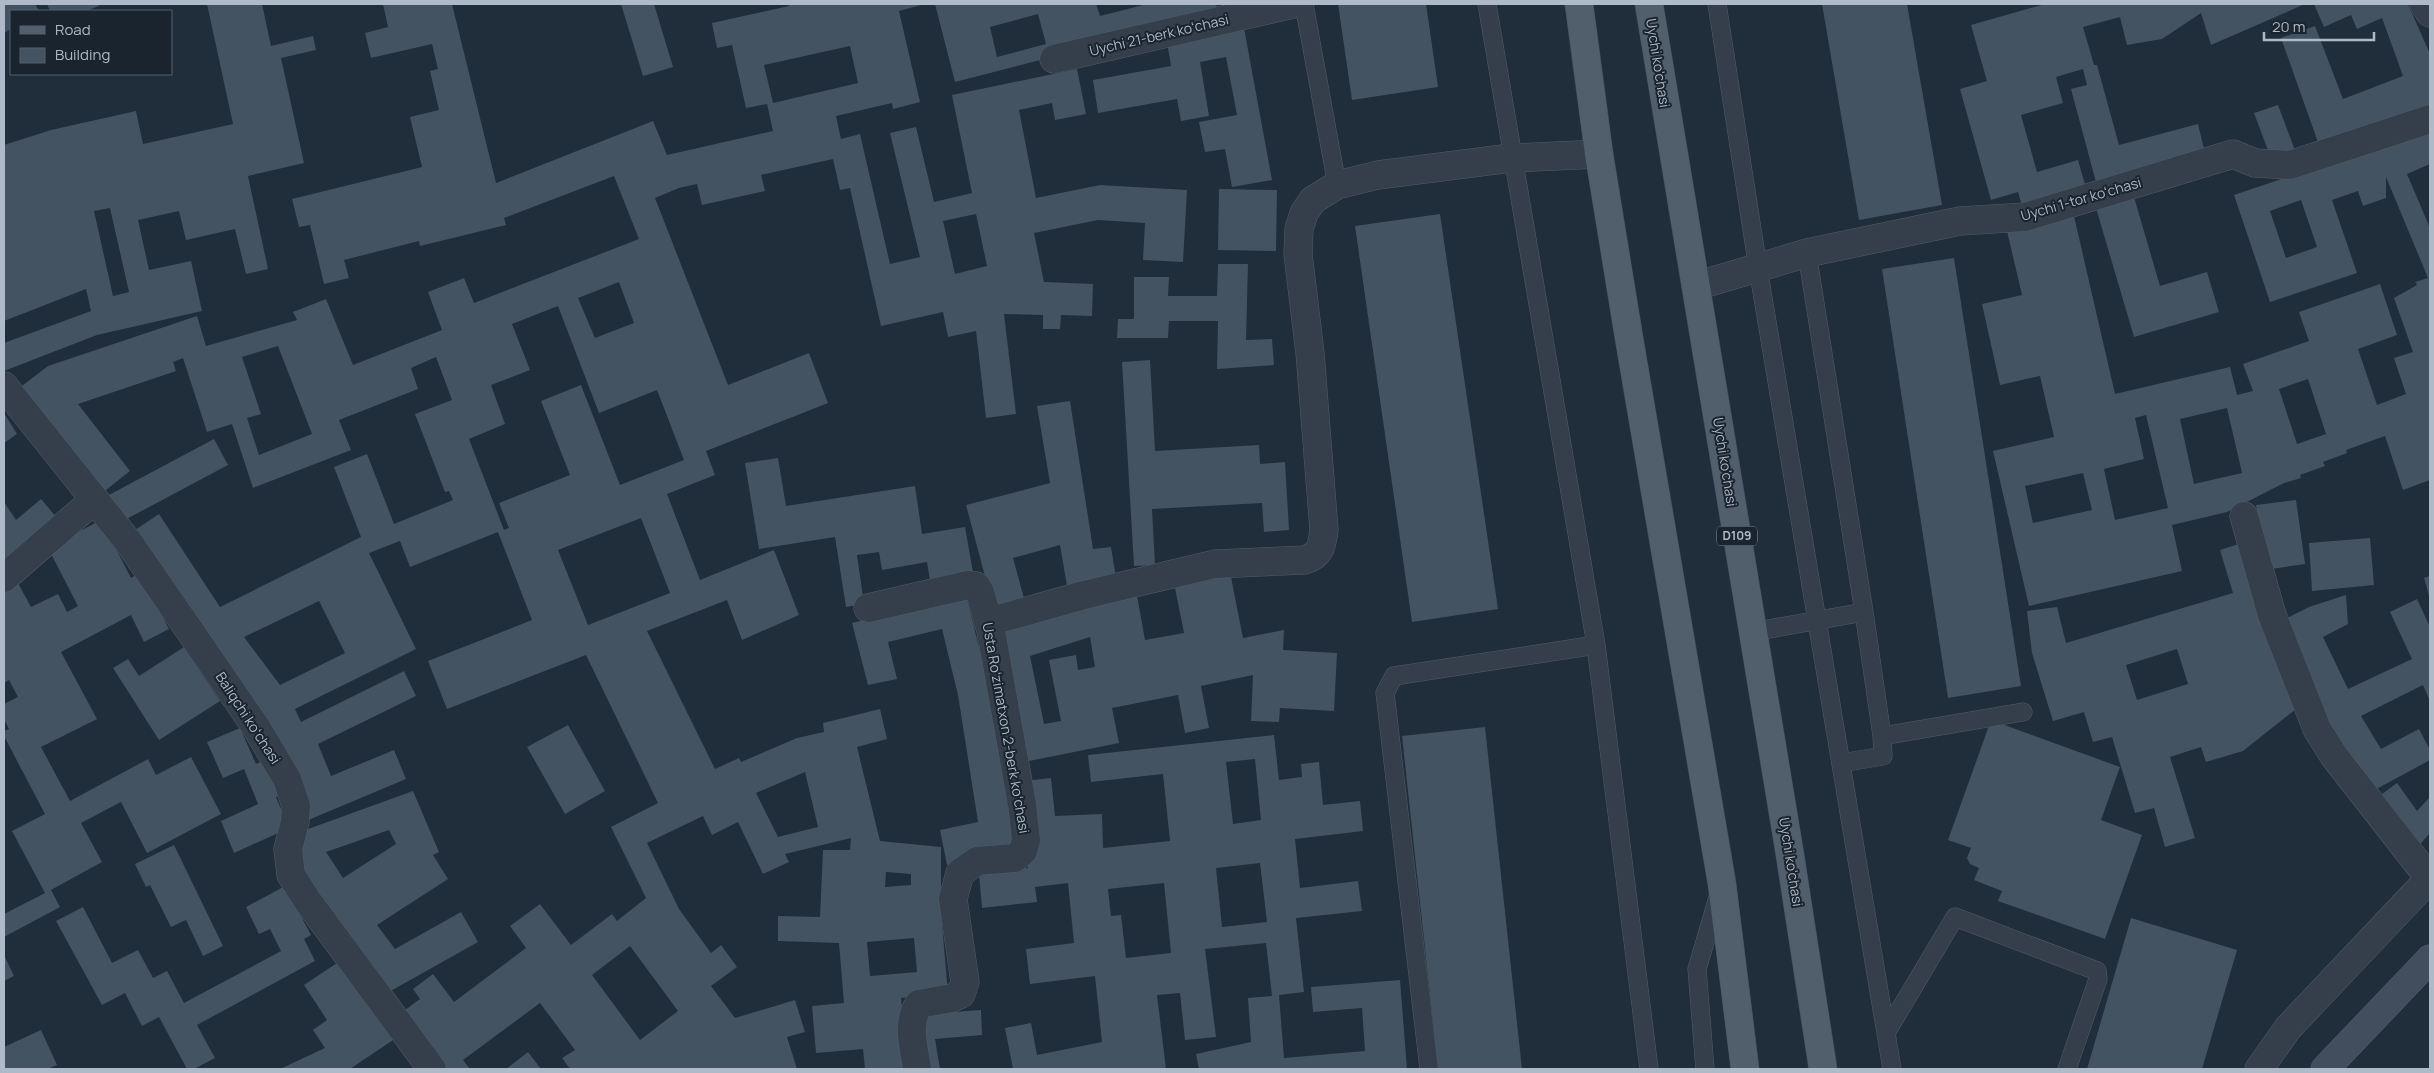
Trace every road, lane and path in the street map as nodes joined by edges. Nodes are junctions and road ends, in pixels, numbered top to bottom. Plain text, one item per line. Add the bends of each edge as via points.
1 (1293, 4) edge
2 (1304, 4) edge
3 (1487, 4) edge
4 (1579, 4) edge
5 (1649, 4) edge
6 (1717, 4) edge
7 (2424, 4) edge
8 (2430, 13) edge
9 (1054, 59) dead end
10 (2430, 119) edge
11 (1599, 154) junction
12 (1511, 158) junction
13 (1337, 186) junction
14 (1807, 254) junction
15 (1758, 268) junction
16 (1696, 286) junction
17 (4, 386) edge
18 (94, 500) junction
19 (2244, 516) dead end
20 (4, 578) edge
21 (868, 608) dead end
22 (1864, 612) junction
23 (1818, 621) junction
24 (988, 622) junction
25 (1752, 632) junction
26 (1596, 645) junction
27 (2023, 712) dead end
28 (1882, 736) junction
29 (1841, 763) junction
30 (2430, 878) edge
31 (1722, 884) junction
32 (2430, 959) edge
33 (1886, 1033) junction
34 (432, 1069) edge
35 (917, 1069) edge
36 (1428, 1069) edge
37 (1649, 1069) edge
38 (1706, 1069) edge
39 (1744, 1069) edge
40 (1823, 1069) edge
41 (1892, 1069) edge
42 (2067, 1069) edge
43 (2259, 1069) edge
44 (2325, 1069) edge

1 - 9 street, Uychi 21-berk koʻchasi
2 - 13 lane
3 - 12 lane
4 - 11 main road
5 - 16 main road, Uychi ko'chasi / D109
6 - 15 lane
7 - 8 street
10 - 14 street, Uychi 1-tor koʻchasi via 2290,165 2255,163 2233,154 2025,217 1960,221
11 - 12 street
11 - 31 main road
12 - 13 street via 1378,175
12 - 26 lane
13 - 24 street via 1313,200 1299,229 1298,254 1310,354 1324,530 1322,547 1316,556 1305,560 1215,564
14 - 15 street, Uychi 1-tor koʻchasi
14 - 22 lane
15 - 16 street, Uychi 1-tor koʻchasi
15 - 23 lane
16 - 25 main road, Uychi ko'chasi / D109
17 - 18 street, Baliqchi koʻchasi
18 - 20 street
18 - 34 street, Baliqchi koʻchasi via 130,544 256,728 287,779 296,806 288,849 291,875
19 - 30 street via 2272,614 2318,730 2334,756
21 - 24 street, Usta Roʻzimatxon 2-berk koʻchasi via 968,585 976,586 980,592
22 - 23 lane
22 - 28 lane
23 - 25 lane
23 - 29 lane
24 - 35 street, Usta Roʻzimatxon 2-berk koʻchasi via 1026,840 1023,851 1016,858 977,861 960,872 953,899 965,982 961,994 919,1004 912,1015
25 - 40 main road, Uychi ko'chasi / D109
26 - 36 lane via 1394,676 1385,693
26 - 37 lane
27 - 28 lane
28 - 29 lane via 1883,756
29 - 33 lane
30 - 43 street via 2288,1028
31 - 38 lane via 1696,969
31 - 39 main road
32 - 44 street
33 - 41 lane
33 - 42 lane via 1955,917 2096,971 2098,979

